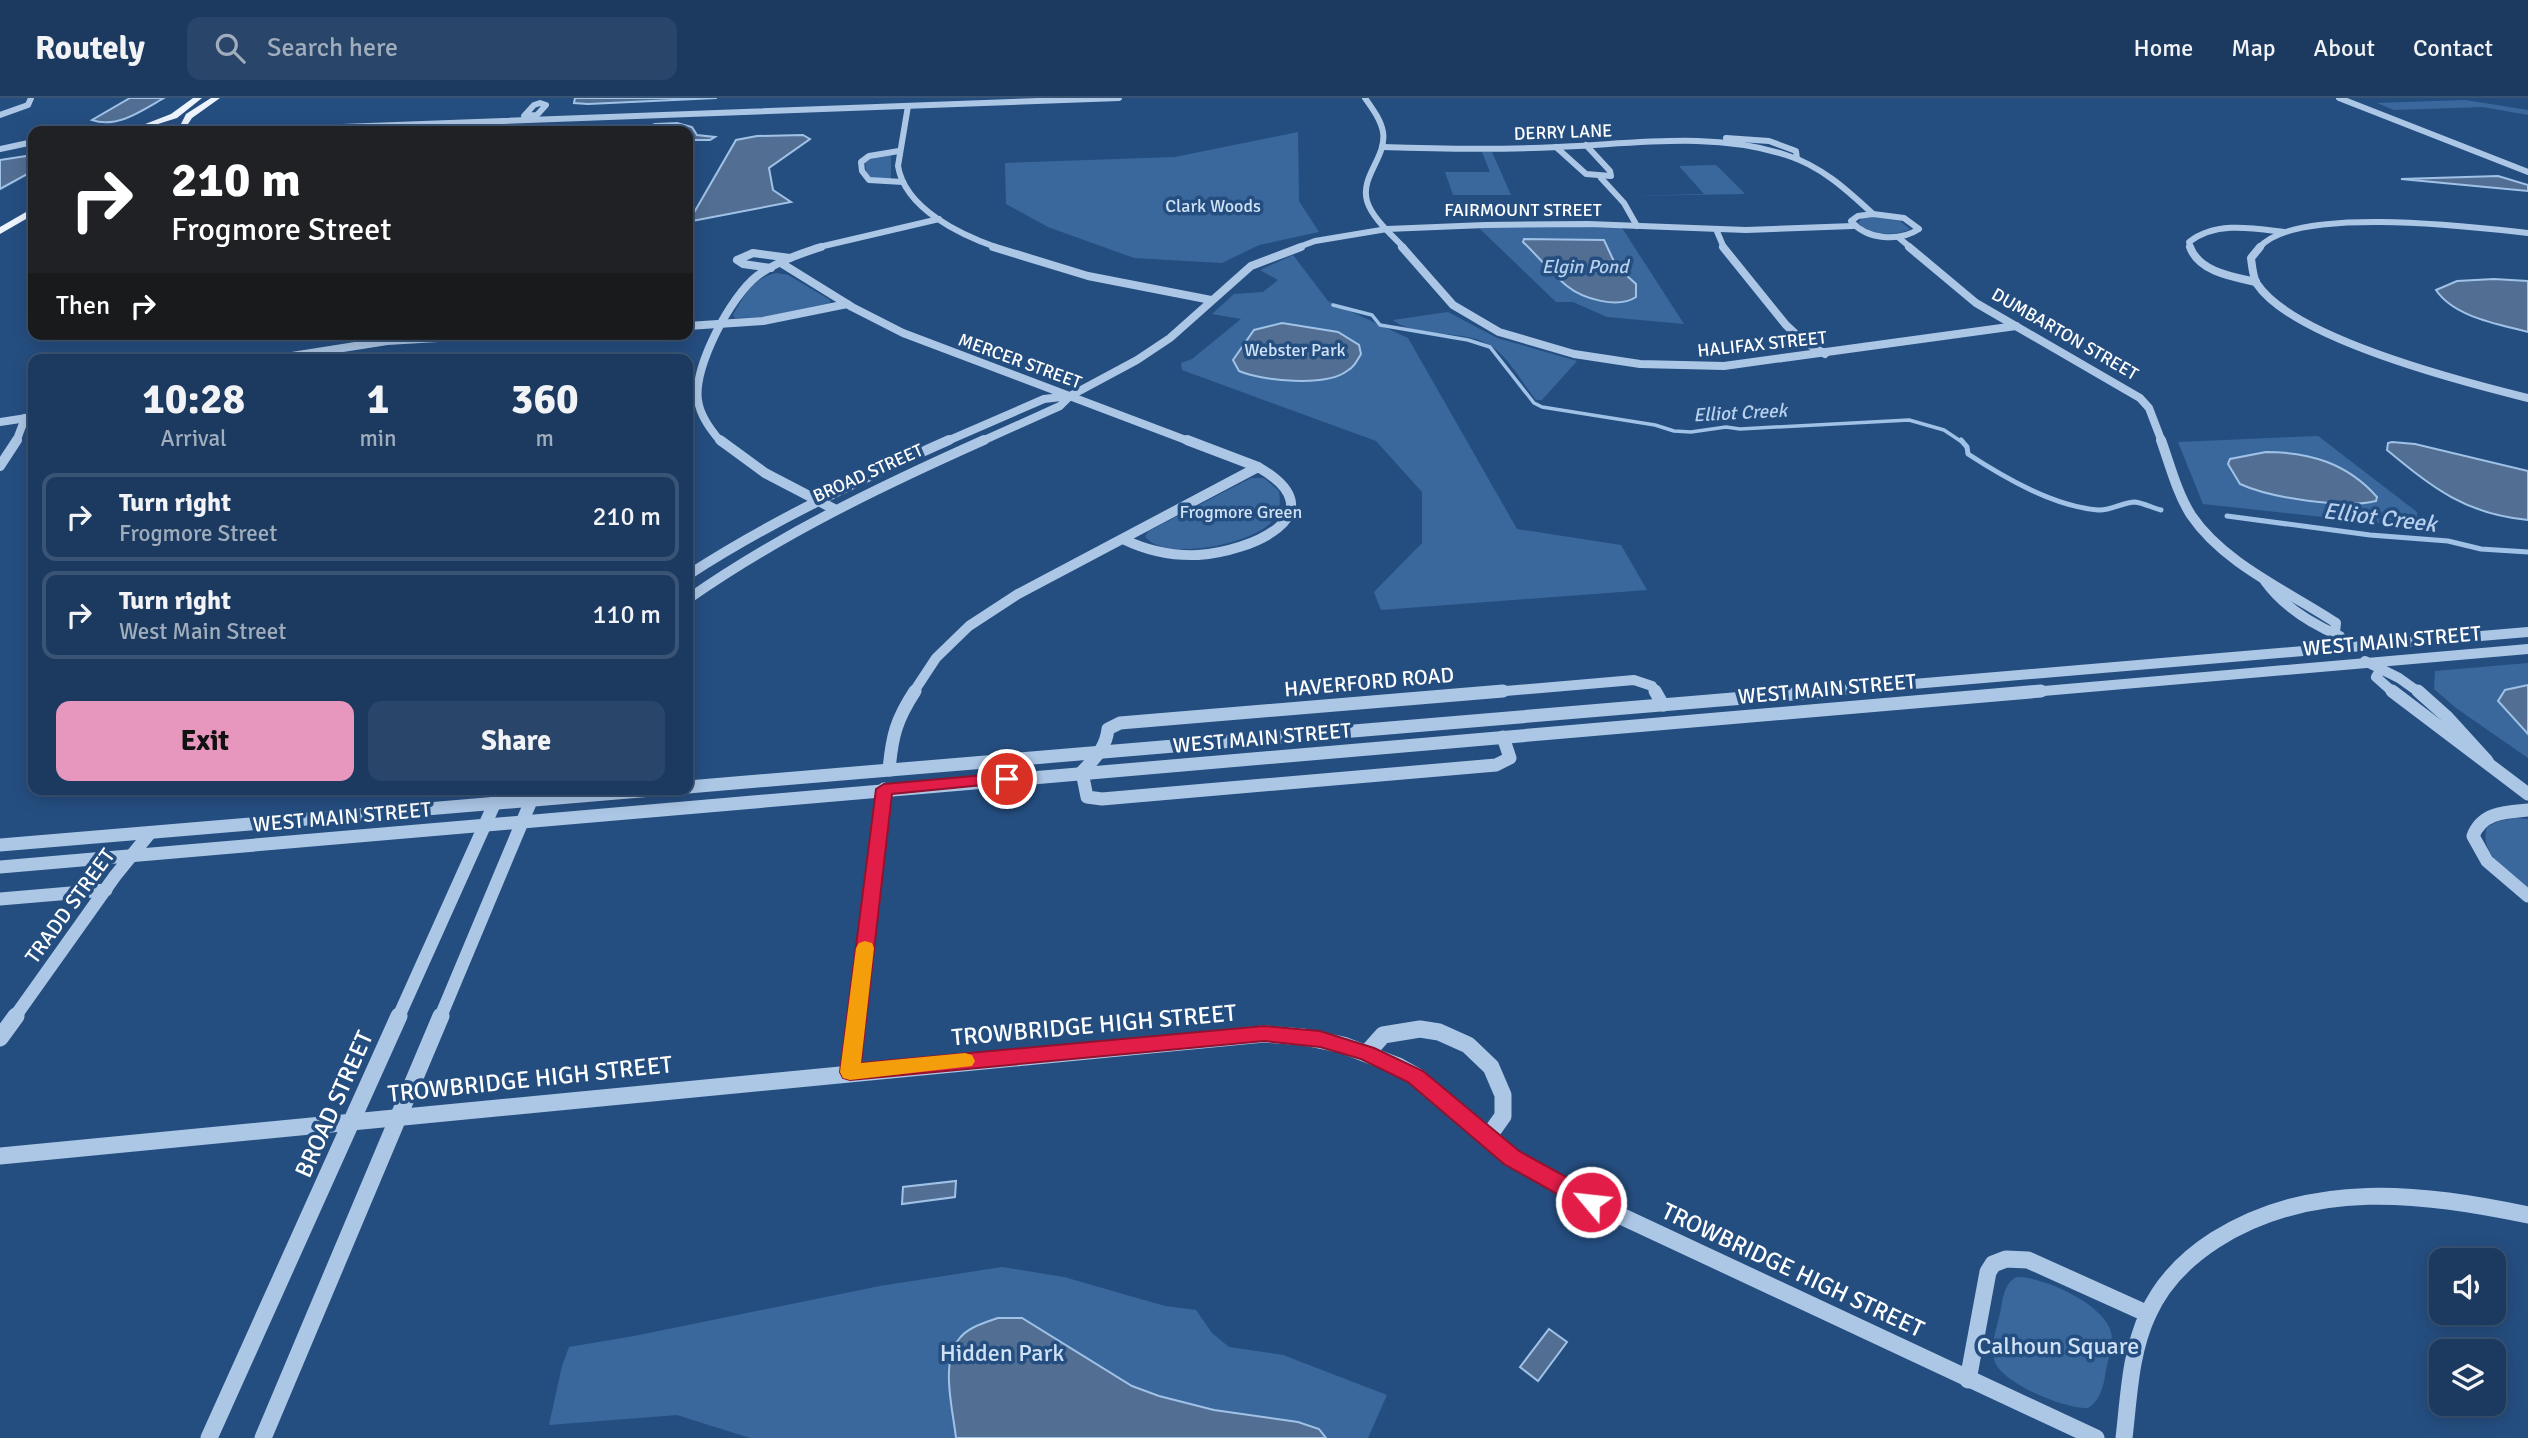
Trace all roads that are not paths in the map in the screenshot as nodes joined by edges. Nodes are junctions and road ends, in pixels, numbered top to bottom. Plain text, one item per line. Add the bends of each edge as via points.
1 (31, 98) edge
2 (198, 98) edge
3 (216, 98) edge
4 (1119, 98) edge
5 (1365, 98) edge
6 (2339, 98) edge
7 (543, 101) edge
8 (908, 106) junction
9 (0, 115) edge
10 (527, 118) junction
11 (145, 126) edge
12 (183, 126) edge
13 (345, 126) edge
14 (1706, 143) junction
15 (28, 145) edge
16 (1586, 145) junction
17 (1382, 147) junction
18 (1556, 147) junction
19 (0, 151) edge
20 (899, 151) junction
21 (1797, 159) junction
22 (2528, 172) edge
23 (1601, 178) junction
24 (903, 182) junction
25 (28, 214) edge
26 (1873, 214) junction
27 (939, 219) junction
28 (1637, 226) junction
29 (1853, 226) junction
30 (1387, 229) junction
31 (1716, 229) junction
32 (0, 231) edge
33 (2285, 232) junction
34 (2528, 233) edge
35 (1898, 237) junction
36 (790, 258) junction
37 (781, 263) junction
38 (772, 268) junction
39 (2256, 282) junction
40 (1211, 300) junction
41 (848, 304) junction
42 (723, 324) junction
43 (693, 326) edge
44 (2017, 326) junction
45 (404, 340) edge
46 (305, 354) edge
47 (1825, 354) junction
48 (1070, 396) junction
49 (2528, 398) edge
50 (28, 417) edge
51 (28, 419) edge
52 (0, 422) edge
53 (0, 466) edge
54 (1258, 467) junction
55 (818, 500) junction
56 (834, 509) junction
57 (1125, 540) junction
58 (693, 572) edge
59 (693, 595) edge
60 (2334, 632) joint
61 (2528, 632) edge
62 (2528, 649) edge
63 (2359, 654) junction
64 (1663, 705) junction
65 (1503, 737) junction
66 (1101, 752) junction
67 (1086, 768) junction
68 (889, 770) junction
69 (693, 787) edge
70 (884, 789) junction
71 (2528, 794) edge
72 (533, 795) edge
73 (497, 797) edge
74 (2528, 810) edge
75 (522, 820) junction
76 (484, 824) junction
77 (150, 833) junction
78 (0, 845) edge
79 (133, 856) junction
80 (0, 866) edge
81 (106, 890) junction
82 (2528, 896) edge
83 (0, 899) edge
84 (0, 1038) edge
85 (1367, 1053) junction
86 (850, 1072) junction
87 (397, 1118) junction
88 (351, 1121) junction
89 (1488, 1137) junction
90 (0, 1156) edge
91 (2528, 1215) edge
92 (2148, 1314) junction
93 (1968, 1380) junction
94 (209, 1438) edge
95 (263, 1438) edge
96 (2096, 1438) edge
97 (2123, 1438) edge

1 - 9 street via 28,105
2 - 11 main road via 174,116
3 - 12 main road via 189,116
4 - 8 street
5 - 17 street via 1382,130
6 - 22 street
7 - 10 street via 546,105 537,115
8 - 10 street
8 - 20 street
10 - 13 street
14 - 16 street, DERRY LANE
14 - 21 street, DERRY LANE
14 - 21 street via 1722,138 1761,140 1789,147
15 - 19 street
16 - 18 street, DERRY LANE
16 - 23 street via 1612,174
17 - 18 street, DERRY LANE
17 - 30 street, HALIFAX STREET via 1364,195
18 - 23 street via 1581,174
20 - 24 street via 898,171
20 - 24 street via 865,158 861,174 873,182
21 - 26 street via 1823,171
23 - 28 street
24 - 27 street
25 - 32 main road
26 - 29 street via 1854,218
26 - 35 street via 1917,225 1918,232
27 - 36 street via 850,238
27 - 40 street via 1055,268 1128,287
28 - 30 street, FAIRMOUNT STREET
28 - 31 street, FAIRMOUNT STREET
29 - 31 street, FAIRMOUNT STREET
29 - 35 street
30 - 40 street, FAIRMOUNT STREET via 1284,251 1251,266
30 - 47 street, HALIFAX STREET via 1453,305 1499,332 1544,347 1606,360 1671,366 1749,365
31 - 47 street via 1725,252 1786,325
33 - 34 street via 2372,222
33 - 39 street via 2253,252 2250,268
33 - 39 street via 2219,230 2199,234 2189,242 2192,253 2207,265
35 - 44 street, DUMBARTON STREET via 1966,296
36 - 37 street
36 - 38 street via 753,253 737,260
37 - 38 street
37 - 41 street, MERCER STREET
38 - 42 street via 742,289
39 - 49 street via 2290,313 2343,341 2418,369
40 - 48 street, BROAD STREET via 1170,338
41 - 42 street via 793,317
41 - 48 street, MERCER STREET via 922,341
42 - 43 street
42 - 55 street via 697,384 703,420 718,440 739,456
44 - 47 street, HALIFAX STREET
44 - 60 street, DUMBARTON STREET via 2140,398 2153,418 2191,514 2273,592 2314,625
45 - 46 street
48 - 54 street, MERCER STREET
48 - 55 street, BROAD STREET via 1044,400
48 - 56 street, BROAD STREET via 1060,406
50 - 52 street
51 - 53 street
54 - 57 street
54 - 57 street via 1276,475 1293,497 1290,516 1272,534 1242,548 1202,554 1163,553
55 - 56 street
55 - 58 street, BROAD STREET
56 - 59 street, BROAD STREET via 752,554
57 - 68 street via 1009,600 953,641 923,676 899,715
60 - 63 street, DUMBARTON STREET
61 - 63 street, WEST MAIN STREET
62 - 63 street, WEST MAIN STREET
63 - 64 street, WEST MAIN STREET
63 - 65 street, WEST MAIN STREET
63 - 71 street via 2379,672 2376,677 2383,684
64 - 66 street, WEST MAIN STREET
64 - 66 street, HAVERFORD ROAD via 1652,686 1634,680 1126,722 1108,729
65 - 67 street, WEST MAIN STREET
65 - 67 street via 1510,758 1501,764 1102,799 1085,795
66 - 67 street, HAVERFORD ROAD
66 - 68 street, WEST MAIN STREET
67 - 70 street, WEST MAIN STREET
68 - 69 street, WEST MAIN STREET
70 - 75 street, WEST MAIN STREET
70 - 86 street
72 - 73 street, WEST MAIN STREET
72 - 75 street
73 - 76 street, BROAD STREET
73 - 77 street, WEST MAIN STREET
74 - 82 street via 2481,820 2473,836 2487,861
75 - 76 street, WEST MAIN STREET
75 - 87 street
76 - 79 street, WEST MAIN STREET
76 - 88 street, BROAD STREET
77 - 78 street, WEST MAIN STREET
77 - 79 street, TRADD STREET
79 - 80 street, WEST MAIN STREET
79 - 81 street, TRADD STREET
81 - 83 street
81 - 84 street, TRADD STREET
85 - 86 street, TROWBRIDGE HIGH STREET via 1320,1039 1264,1034
85 - 89 street, TROWBRIDGE HIGH STREET via 1416,1076
85 - 89 street via 1383,1035 1420,1029 1468,1045 1491,1067 1503,1095 1503,1116
86 - 87 street, TROWBRIDGE HIGH STREET
87 - 88 street, TROWBRIDGE HIGH STREET
87 - 95 street
88 - 90 street, TROWBRIDGE HIGH STREET
88 - 94 street, BROAD STREET
89 - 93 street, TROWBRIDGE HIGH STREET via 1521,1164 1591,1202
91 - 92 street via 2454,1200 2394,1195 2333,1196 2284,1207 2233,1226 2189,1258
92 - 93 street via 2028,1260 2006,1259 1993,1264 1984,1282
92 - 97 street via 2132,1361
93 - 96 street, TROWBRIDGE HIGH STREET

